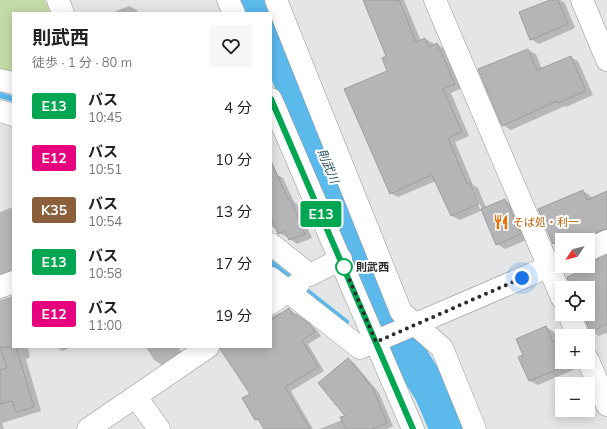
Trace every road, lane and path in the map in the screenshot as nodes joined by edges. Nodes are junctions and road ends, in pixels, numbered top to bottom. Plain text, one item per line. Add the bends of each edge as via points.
1 (58, 0) edge
2 (228, 0) edge
3 (276, 0) edge
4 (435, 0) edge
5 (582, 0) edge
6 (63, 12) edge
7 (234, 12) edge
8 (607, 60) edge
9 (0, 80) edge
10 (12, 83) edge
11 (272, 101) edge
12 (0, 111) edge
13 (12, 115) edge
14 (607, 241) edge
15 (272, 246) edge
16 (595, 247) edge
17 (341, 259) junction
18 (555, 262) edge
19 (555, 264) edge
20 (12, 282) edge
21 (290, 285) edge
22 (0, 287) edge
23 (396, 333) junction
24 (207, 348) edge
25 (592, 369) edge
26 (136, 397) junction
27 (607, 406) edge
28 (88, 429) edge
29 (159, 429) edge
30 (413, 429) edge
31 (475, 429) edge

1 - 6 street
2 - 7 street
3 - 23 street via 401,312
4 - 18 street
5 - 8 street
9 - 10 street
11 - 17 street
12 - 13 street
14 - 16 street
15 - 21 street
17 - 21 street
17 - 23 street
19 - 23 street
20 - 22 street
21 - 23 street via 360,348
23 - 30 street
23 - 31 street via 442,348
24 - 26 street
25 - 27 street
26 - 28 street
26 - 29 street

